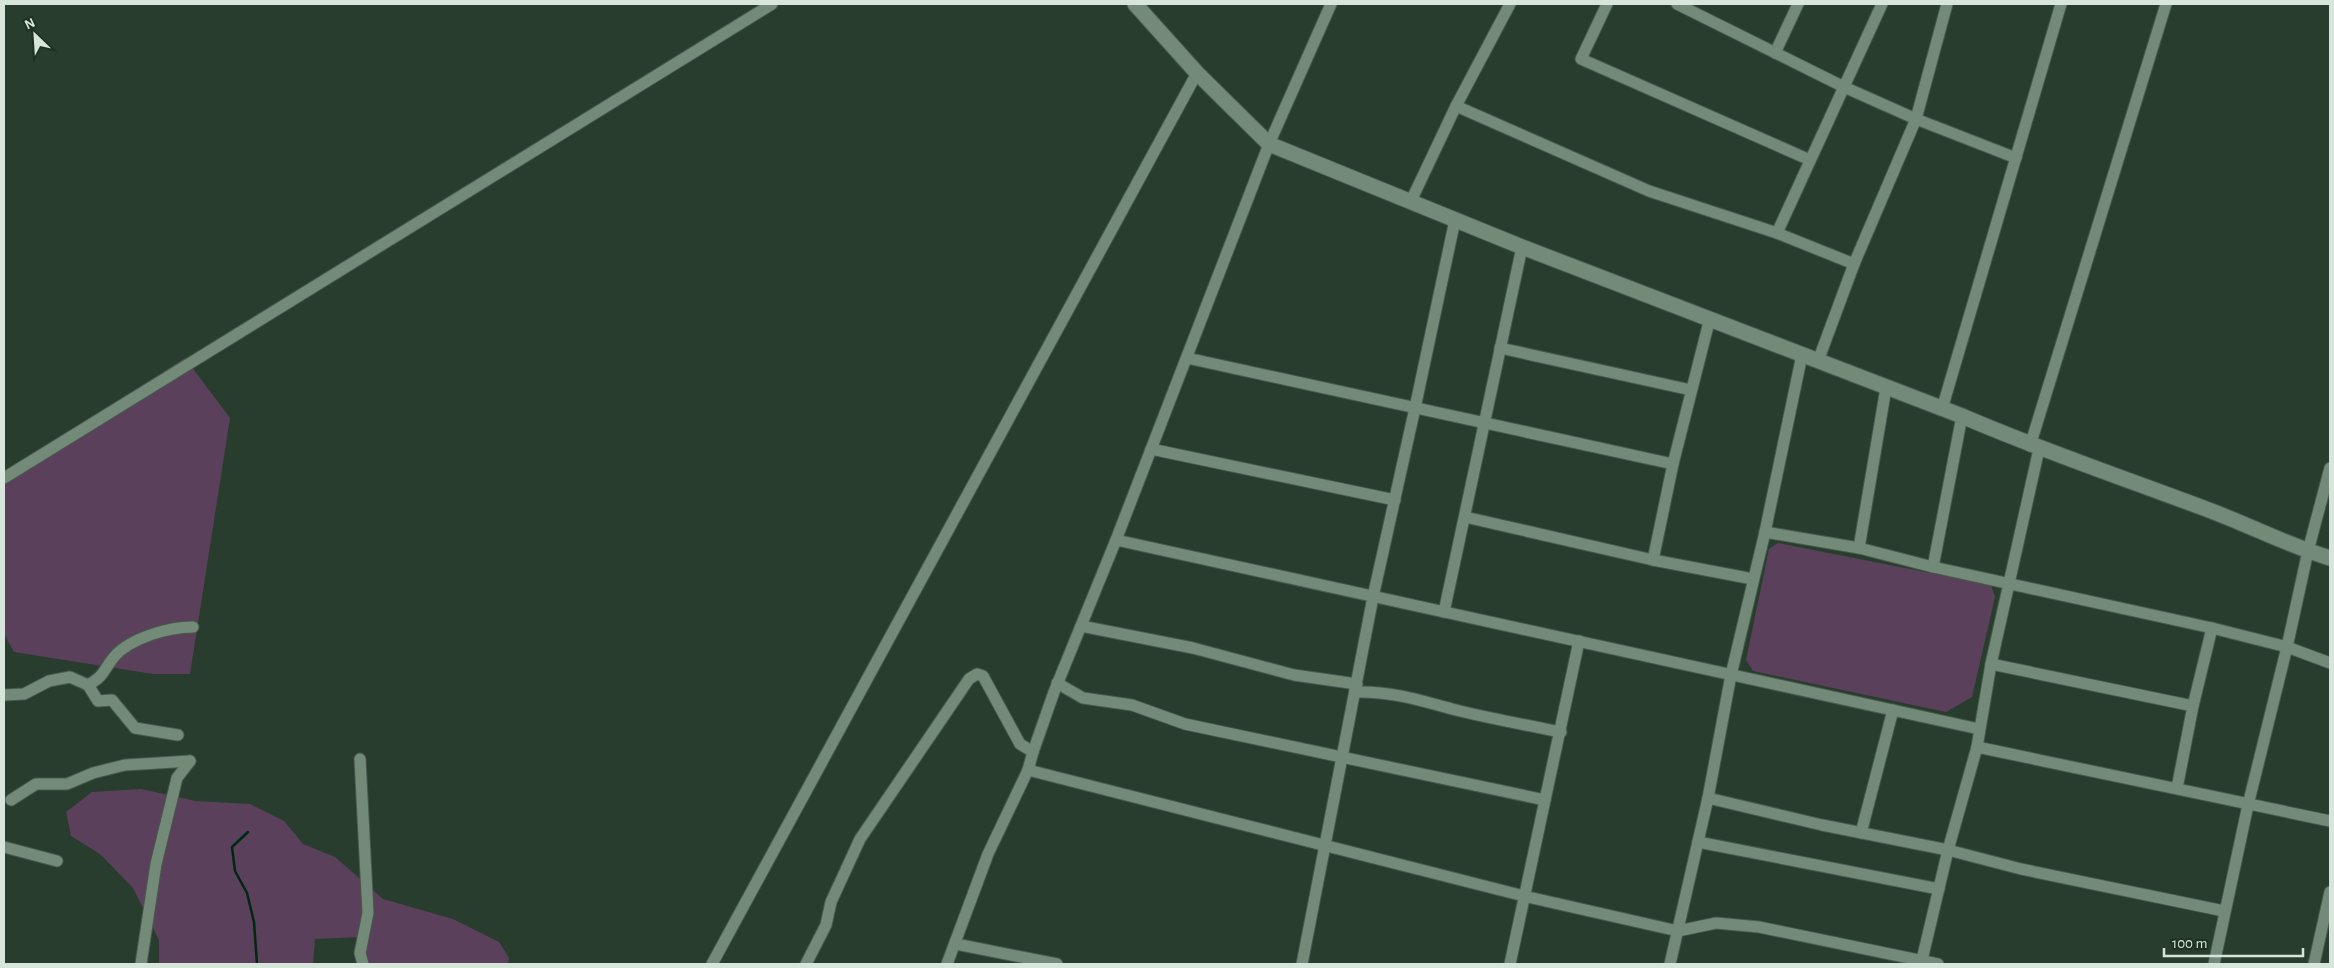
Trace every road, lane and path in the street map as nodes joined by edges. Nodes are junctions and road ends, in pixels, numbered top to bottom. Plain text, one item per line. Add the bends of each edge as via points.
1 (772, 4) edge
2 (1136, 4) edge
3 (1331, 4) edge
4 (1510, 4) edge
5 (1606, 4) edge
6 (1676, 4) edge
7 (1798, 4) edge
8 (1882, 4) edge
9 (1947, 4) edge
10 (2061, 4) edge
11 (2166, 4) edge
12 (1775, 54) junction
13 (1197, 73) junction
14 (1844, 87) junction
15 (1456, 106) junction
16 (1916, 119) junction
17 (1269, 144) junction
18 (2016, 158) junction
19 (1810, 160) junction
20 (1411, 201) junction
21 (1455, 220) junction
22 (1777, 233) junction
23 (1522, 248) junction
24 (1854, 264) junction
25 (1710, 318) junction
26 (1500, 348) junction
27 (1802, 354) junction
28 (1187, 358) junction
29 (1818, 361) junction
30 (1886, 388) junction
31 (1691, 390) junction
32 (1416, 408) junction
33 (1942, 409) junction
34 (1962, 416) junction
35 (1484, 421) junction
36 (2035, 447) junction
37 (1151, 450) junction
38 (1672, 464) junction
39 (2330, 468) edge
40 (4, 478) edge
41 (1396, 500) junction
42 (1465, 517) junction
43 (1765, 532) junction
44 (1116, 540) junction
45 (1859, 548) junction
46 (2308, 551) junction
47 (2330, 558) edge
48 (1653, 560) junction
49 (1933, 567) junction
50 (1753, 580) junction
51 (2011, 584) junction
52 (1373, 597) junction
53 (1444, 612) junction
54 (1081, 626) junction
55 (193, 627) dead end
56 (2212, 628) junction
57 (1579, 641) junction
58 (2287, 647) junction
59 (2330, 663) edge
60 (1991, 664) junction
61 (1731, 675) junction
62 (1057, 683) junction
63 (88, 685) junction
64 (1356, 688) junction
65 (4, 694) edge
66 (2193, 706) junction
67 (1893, 710) junction
68 (1979, 729) junction
69 (1560, 732) junction
70 (178, 735) dead end
71 (1977, 747) junction
72 (1033, 752) junction
73 (1343, 758) junction
74 (360, 759) dead end
75 (1028, 770) junction
76 (2177, 788) junction
77 (1708, 798) junction
78 (11, 800) dead end
79 (1545, 800) junction
80 (2248, 805) junction
81 (2330, 821) edge
82 (1861, 832) junction
83 (1698, 842) junction
84 (1326, 846) junction
85 (4, 847) edge
86 (1948, 850) junction
87 (57, 861) dead end
88 (1939, 888) junction
89 (2330, 892) edge
90 (1524, 896) junction
91 (2224, 911) junction
92 (1678, 931) junction
93 (956, 944) junction
94 (1922, 962) edge
95 (141, 964) edge
96 (363, 964) edge
97 (712, 964) edge
98 (806, 964) edge
99 (947, 964) edge
100 (1057, 964) edge
101 (1302, 964) edge
102 (1510, 964) edge
103 (1670, 964) edge
104 (1938, 964) edge
105 (2214, 964) edge
106 (2314, 964) edge

1 - 40 street
2 - 13 street
3 - 17 street
4 - 15 street
5 - 19 street via 1581,59
6 - 12 street
7 - 12 street
8 - 14 street
9 - 16 street
10 - 18 street
11 - 36 street
12 - 14 street
13 - 17 street
13 - 97 street
14 - 16 street
14 - 19 street
15 - 20 street
15 - 22 street via 1649,191
16 - 18 street
16 - 24 street
17 - 20 street
17 - 28 street
18 - 33 street
19 - 22 street
20 - 21 street
21 - 23 street
21 - 32 street
22 - 24 street
23 - 25 street
23 - 26 street
24 - 29 street
25 - 27 street
25 - 31 street
26 - 31 street
26 - 35 street
27 - 29 street
27 - 43 street
28 - 32 street
28 - 37 street
29 - 30 street
30 - 33 street
30 - 45 street
31 - 38 street
32 - 35 street
32 - 41 street
33 - 34 street
34 - 36 street
34 - 49 street
35 - 38 street
35 - 42 street
36 - 46 street via 2214,512
36 - 51 street
37 - 41 street
37 - 44 street
38 - 48 street
39 - 46 street
41 - 52 street
42 - 48 street
42 - 53 street
43 - 45 street
43 - 50 street
44 - 52 street
44 - 54 street
45 - 49 street
46 - 47 street
46 - 58 street
48 - 50 street
49 - 51 street
50 - 61 street
51 - 56 street
51 - 60 street
52 - 53 street
52 - 64 street
53 - 57 street
54 - 62 street
54 - 64 street via 1193,648
55 - 63 street via 175,627 128,646 114,656 101,678
56 - 58 street
56 - 66 street
57 - 61 street
57 - 69 street
58 - 59 street
58 - 80 street
60 - 66 street
60 - 68 street
61 - 67 street
61 - 77 street
62 - 72 street
62 - 73 street via 1083,698 1132,705 1185,724
63 - 65 street via 70,677 49,681 24,694
63 - 70 street via 98,701 112,700 135,728
64 - 69 street via 1412,697
64 - 73 street
66 - 76 street
67 - 68 street
67 - 82 street
68 - 71 street
69 - 79 street
71 - 76 street
71 - 86 street
72 - 75 street
72 - 98 street via 1020,744 983,676 977,674 969,679 860,838 831,902 826,925
73 - 79 street
73 - 84 street
74 - 96 street via 368,913 360,953
75 - 84 street
75 - 93 street via 988,854
76 - 80 street
77 - 82 street
77 - 83 street
78 - 95 street via 36,784 67,784 125,765 190,761 177,778 156,864
79 - 90 street
80 - 81 street
80 - 91 street
82 - 86 street
83 - 88 street
83 - 92 street
84 - 90 street
84 - 101 street
85 - 87 street
86 - 88 street
86 - 91 street via 2021,869
88 - 94 street
89 - 106 street
90 - 92 street
90 - 102 street
91 - 105 street
92 - 94 street via 1716,923 1759,927
92 - 103 street
93 - 99 street
93 - 100 street
94 - 104 street

